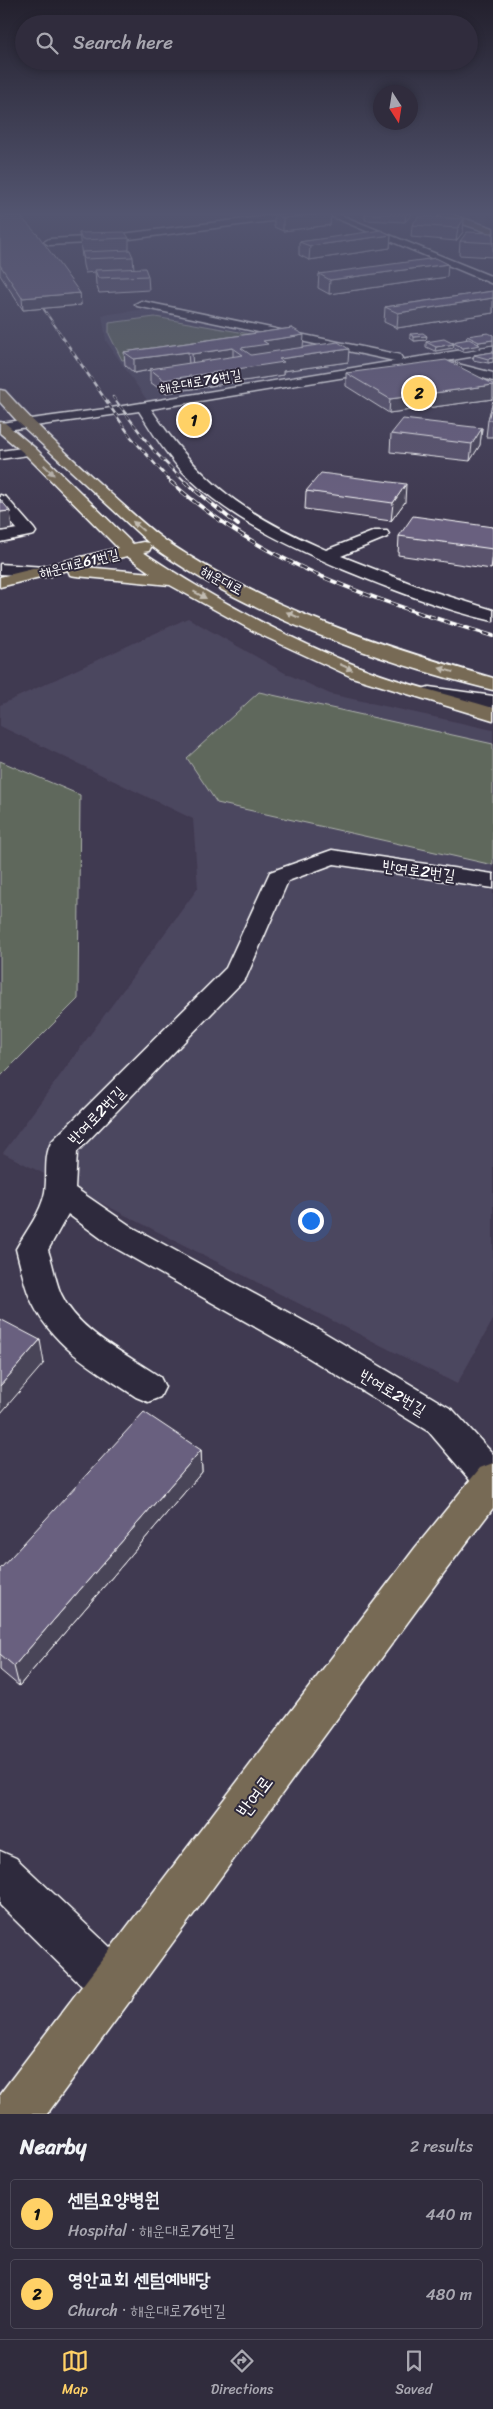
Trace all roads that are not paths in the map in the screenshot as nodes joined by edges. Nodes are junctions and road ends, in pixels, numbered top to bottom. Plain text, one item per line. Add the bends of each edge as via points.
1 (182, 313) edge
2 (493, 349) edge
3 (426, 359) junction
4 (410, 361) junction
5 (493, 377) edge
6 (0, 394) edge
7 (143, 407) junction
8 (0, 410) edge
9 (26, 424) junction
10 (1, 426) edge
11 (30, 451) junction
12 (0, 455) edge
13 (0, 500) edge
14 (381, 534) dead end
15 (0, 537) edge
16 (159, 543) junction
17 (129, 550) junction
18 (325, 556) junction
19 (0, 569) edge
20 (50, 571) junction
21 (173, 580) junction
22 (0, 582) edge
23 (493, 616) edge
24 (493, 684) edge
25 (429, 693) junction
26 (493, 702) edge
27 (493, 714) edge
28 (493, 881) edge
29 (60, 1194) junction
30 (148, 1387) dead end
31 (493, 1480) edge
32 (0, 1874) edge
33 (114, 1984) junction
34 (16, 2114) edge

1 - 4 street
2 - 3 street, 해운대로76번길
3 - 4 street, 해운대로76번길
3 - 5 street
4 - 7 street, 해운대로76번길
6 - 9 main road, 해운대로
7 - 9 street, 해운대로76번길
7 - 18 street via 174,453 217,495 254,521
8 - 9 street
9 - 10 street, 해운대로76번길
16 -> 9 main road, 해운대로
10 - 11 main road, 해운대로
11 - 12 street
11 -> 17 main road, 해운대로
13 - 15 street via 28,532
14 - 18 street
16 - 17 main road, 해운대로61번길
24 -> 16 main road, 해운대로 via 400,657 307,622 235,588
17 - 20 main road, 해운대로61번길
17 - 21 main road, 해운대로
18 - 23 street via 400,587
19 - 20 street
20 - 21 main road
20 - 22 main road, 해운대로61번길
21 -> 25 main road, 해운대로 via 264,628 359,672
25 - 26 street
25 - 27 main road, 해운대로
28 - 29 street, 반여로2번길 via 332,857 278,877 237,972 62,1149
29 - 30 street via 50,1220 32,1249 46,1298 79,1342
29 - 31 street, 반여로2번길 via 121,1236 308,1340 441,1421
31 - 33 main road, 반여로
32 - 33 street
33 - 34 main road, 반여로

